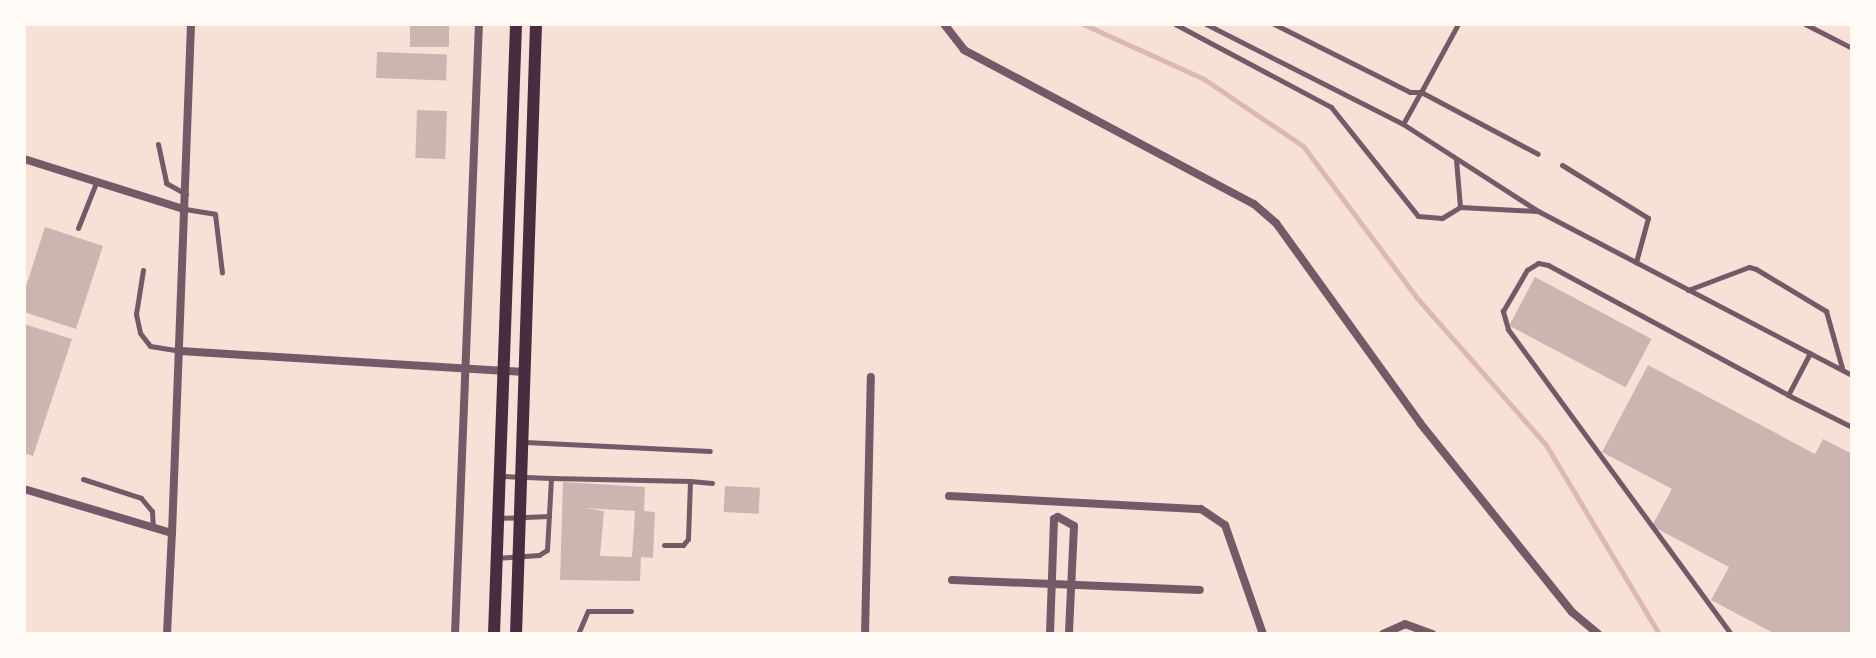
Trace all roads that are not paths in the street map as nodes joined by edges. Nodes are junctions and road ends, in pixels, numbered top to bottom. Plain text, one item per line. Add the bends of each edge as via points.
1 (191, 24) edge
2 (479, 24) edge
3 (516, 24) edge
4 (536, 24) edge
5 (944, 24) edge
6 (1175, 24) edge
7 (1206, 24) edge
8 (1274, 24) edge
9 (1458, 24) edge
10 (1805, 24) edge
11 (1852, 48) edge
12 (1421, 92) junction
13 (1403, 124) junction
14 (158, 144) dead end
15 (1538, 154) dead end
16 (1456, 158) junction
17 (24, 159) edge
18 (1562, 165) dead end
19 (96, 183) junction
20 (186, 194) junction
21 (1460, 207) junction
22 (184, 209) junction
23 (1538, 211) junction
24 (78, 228) dead end
25 (1636, 262) junction
26 (143, 270) dead end
27 (222, 273) dead end
28 (1688, 290) junction
29 (180, 351) junction
30 (1810, 353) junction
31 (463, 367) junction
32 (1842, 369) junction
33 (504, 371) junction
34 (524, 372) junction
35 (1852, 375) edge
36 (871, 377) dead end
37 (1788, 395) junction
38 (1852, 427) edge
39 (525, 442) junction
40 (710, 451) dead end
41 (500, 476) junction
42 (523, 477) junction
43 (551, 478) junction
44 (83, 479) dead end
45 (690, 481) junction
46 (712, 483) dead end
47 (24, 489) edge
48 (949, 496) dead end
49 (549, 516) junction
50 (521, 517) junction
51 (498, 518) junction
52 (153, 529) junction
53 (172, 533) junction
54 (664, 545) dead end
55 (519, 557) junction
56 (495, 558) junction
57 (952, 580) dead end
58 (1052, 585) junction
59 (1073, 585) junction
60 (1200, 590) dead end
61 (631, 611) dead end
62 (167, 634) edge
63 (455, 634) edge
64 (494, 634) edge
65 (516, 634) edge
66 (578, 634) edge
67 (865, 634) edge
68 (1050, 634) edge
69 (1069, 634) edge
70 (1263, 634) edge
71 (1383, 634) edge
72 (1432, 634) edge
73 (1598, 634) edge
74 (1731, 634) edge

1 - 20 street
2 - 31 street
3 - 33 main road
4 - 34 main road
5 - 73 street via 964,50 1254,204 1276,223 1420,423 1572,612
6 - 21 lane via 1331,107 1418,216 1442,218
7 - 13 lane
8 - 12 lane via 1400,89
9 - 12 lane
10 - 11 lane
12 - 13 lane
12 - 15 lane
13 - 16 lane
14 - 20 lane via 166,183
16 - 21 lane
16 - 23 lane
17 - 19 street
18 - 25 lane via 1648,218
19 - 22 street
19 - 24 lane
20 - 22 street
21 - 23 lane
22 - 27 lane via 215,214
22 - 29 street
23 - 25 lane
25 - 28 lane
26 - 29 lane via 136,314 140,333 150,346
28 - 30 lane
28 - 32 lane via 1756,269 1826,311
29 - 31 street
29 - 53 street
30 - 32 lane
30 - 37 lane
31 - 33 street
31 - 63 street
32 - 35 lane
33 - 34 street
33 - 41 main road
34 - 39 main road
36 - 67 street
37 - 38 lane
37 - 74 lane via 1548,265 1538,263 1527,270 1503,311 1502,319 1525,353
39 - 40 lane
39 - 42 main road
41 - 42 lane
41 - 51 main road
42 - 43 lane
42 - 50 main road
43 - 45 lane
43 - 49 lane
44 - 52 lane via 141,498 152,511
45 - 46 lane
45 - 54 lane via 688,539 683,545
47 - 52 street
48 - 70 street via 1201,509 1225,525
49 - 50 lane
49 - 55 lane via 547,550
50 - 51 lane
50 - 55 main road
51 - 56 main road
52 - 53 street
53 - 62 street
55 - 56 lane
55 - 65 main road
56 - 64 main road
57 - 58 street
58 - 59 street
58 - 59 street via 1058,517 1074,526
58 - 68 street
59 - 60 street
59 - 69 street
61 - 66 lane via 588,611
71 - 72 street via 1405,624

